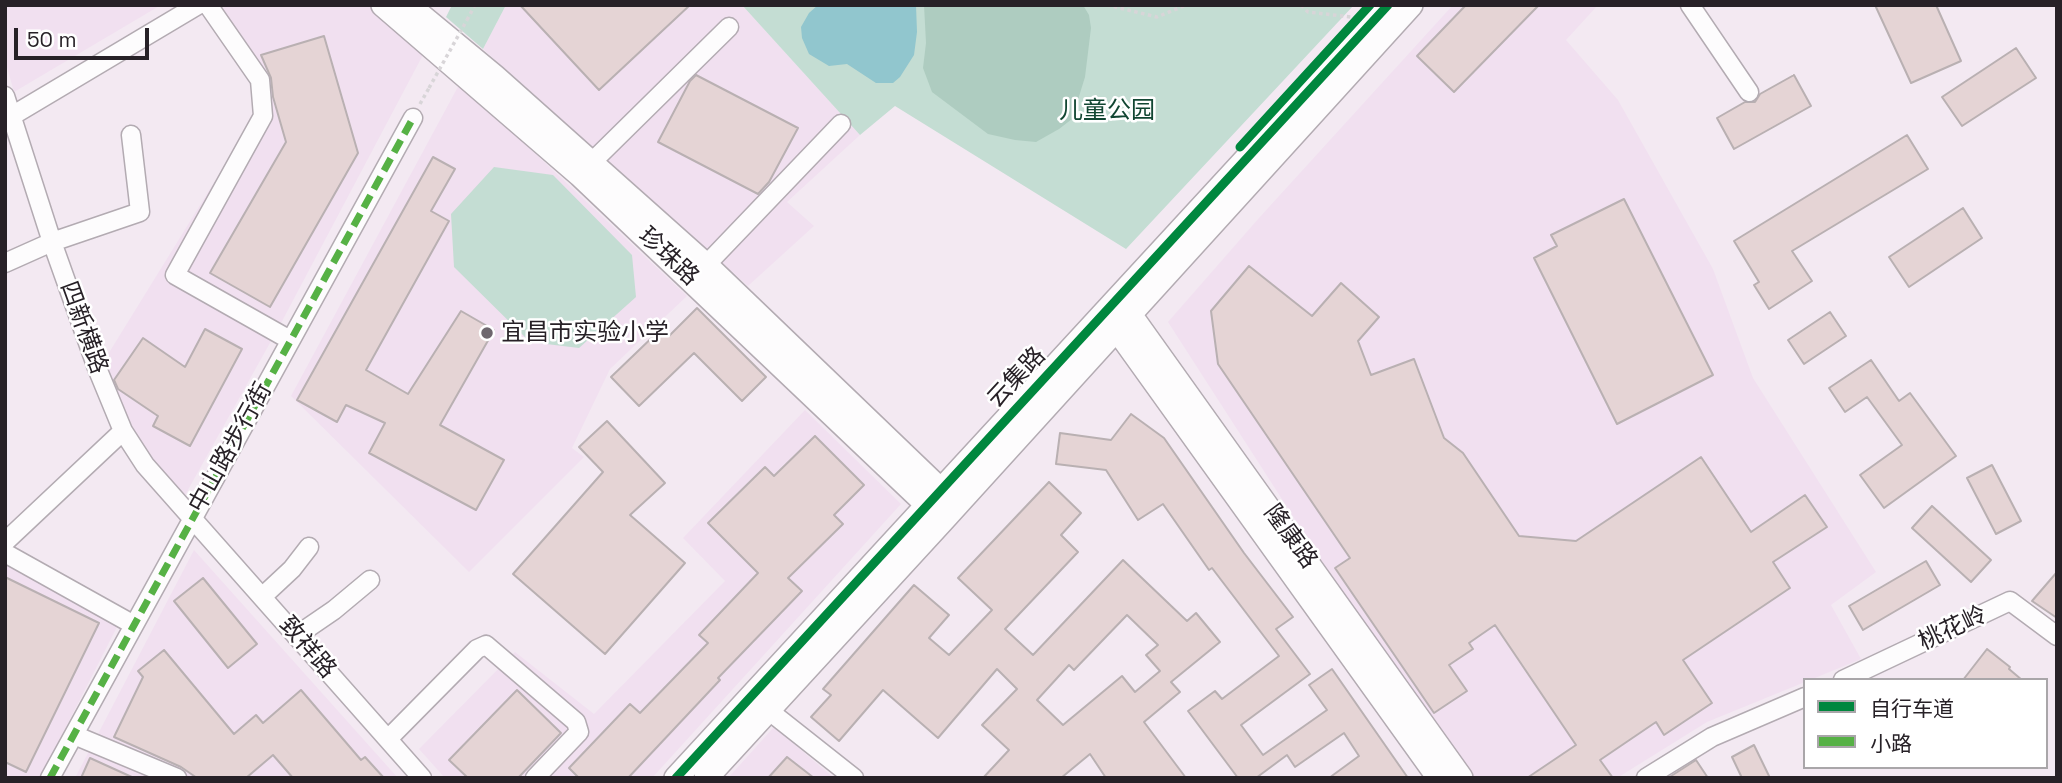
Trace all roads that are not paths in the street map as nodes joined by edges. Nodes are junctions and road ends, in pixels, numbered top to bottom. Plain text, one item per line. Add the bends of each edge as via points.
1 (198, 5) edge
2 (208, 5) edge
3 (383, 5) edge
4 (408, 5) edge
5 (1388, 5) edge
6 (1411, 5) edge
7 (1690, 5) edge
8 (729, 27) dead end
9 (1749, 92) dead end
10 (5, 96) edge
11 (413, 118) dead end
12 (8, 119) edge
13 (841, 124) dead end
14 (131, 135) dead end
15 (592, 162) junction
16 (52, 242) junction
17 (5, 263) edge
18 (706, 265) junction
19 (1117, 312) junction
20 (290, 340) junction
21 (123, 431) junction
22 (942, 505) junction
23 (192, 519) junction
24 (5, 542) edge
25 (309, 547) dead end
26 (5, 553) edge
27 (370, 580) dead end
28 (262, 597) junction
29 (134, 625) junction
30 (296, 636) junction
31 (2057, 636) edge
32 (1847, 678) edge
33 (1803, 697) edge
34 (768, 710) junction
35 (74, 734) junction
36 (388, 739) junction
37 (50, 778) edge
38 (177, 778) edge
39 (422, 778) edge
40 (535, 778) edge
41 (676, 778) edge
42 (706, 778) edge
43 (854, 778) edge
44 (1439, 778) edge
45 (1461, 778) edge
46 (1646, 778) edge

1 - 12 street
2 - 20 street via 260,80 263,116 175,275
3 - 22 main road, 珍珠路 via 580,174
4 - 15 main road, 珍珠路
5 - 19 main road, 云集路
6 - 19 main road, 云集路
7 - 9 street
8 - 15 street
10 - 12 street, 四新横路
11 - 20 street, 中山路步行街
12 - 16 street, 四新横路
13 - 18 street
14 - 16 street via 140,212
15 - 18 main road, 珍珠路
16 - 17 street
16 - 21 street, 四新横路
18 - 22 main road, 珍珠路
19 - 22 main road, 云集路
19 - 44 main road, 隆康路
19 - 45 main road, 隆康路
20 - 23 street, 中山路步行街
21 - 23 street, 四新横路 via 145,466
21 - 24 street
22 - 34 main road, 云集路
22 - 41 main road, 云集路
23 - 28 street, 致祥路
23 - 29 street, 中山路步行街
25 - 28 street
26 - 29 street
27 - 30 street
28 - 30 street, 致祥路
29 - 35 street, 中山路步行街
30 - 36 street, 致祥路
31 - 32 street, 桃花岭 via 2010,601
33 - 46 street via 1712,737
34 - 42 main road, 云集路
34 - 43 street
35 - 37 street, 中山路步行街
35 - 38 street
36 - 39 street, 致祥路
36 - 40 street via 486,645 576,722 579,732

